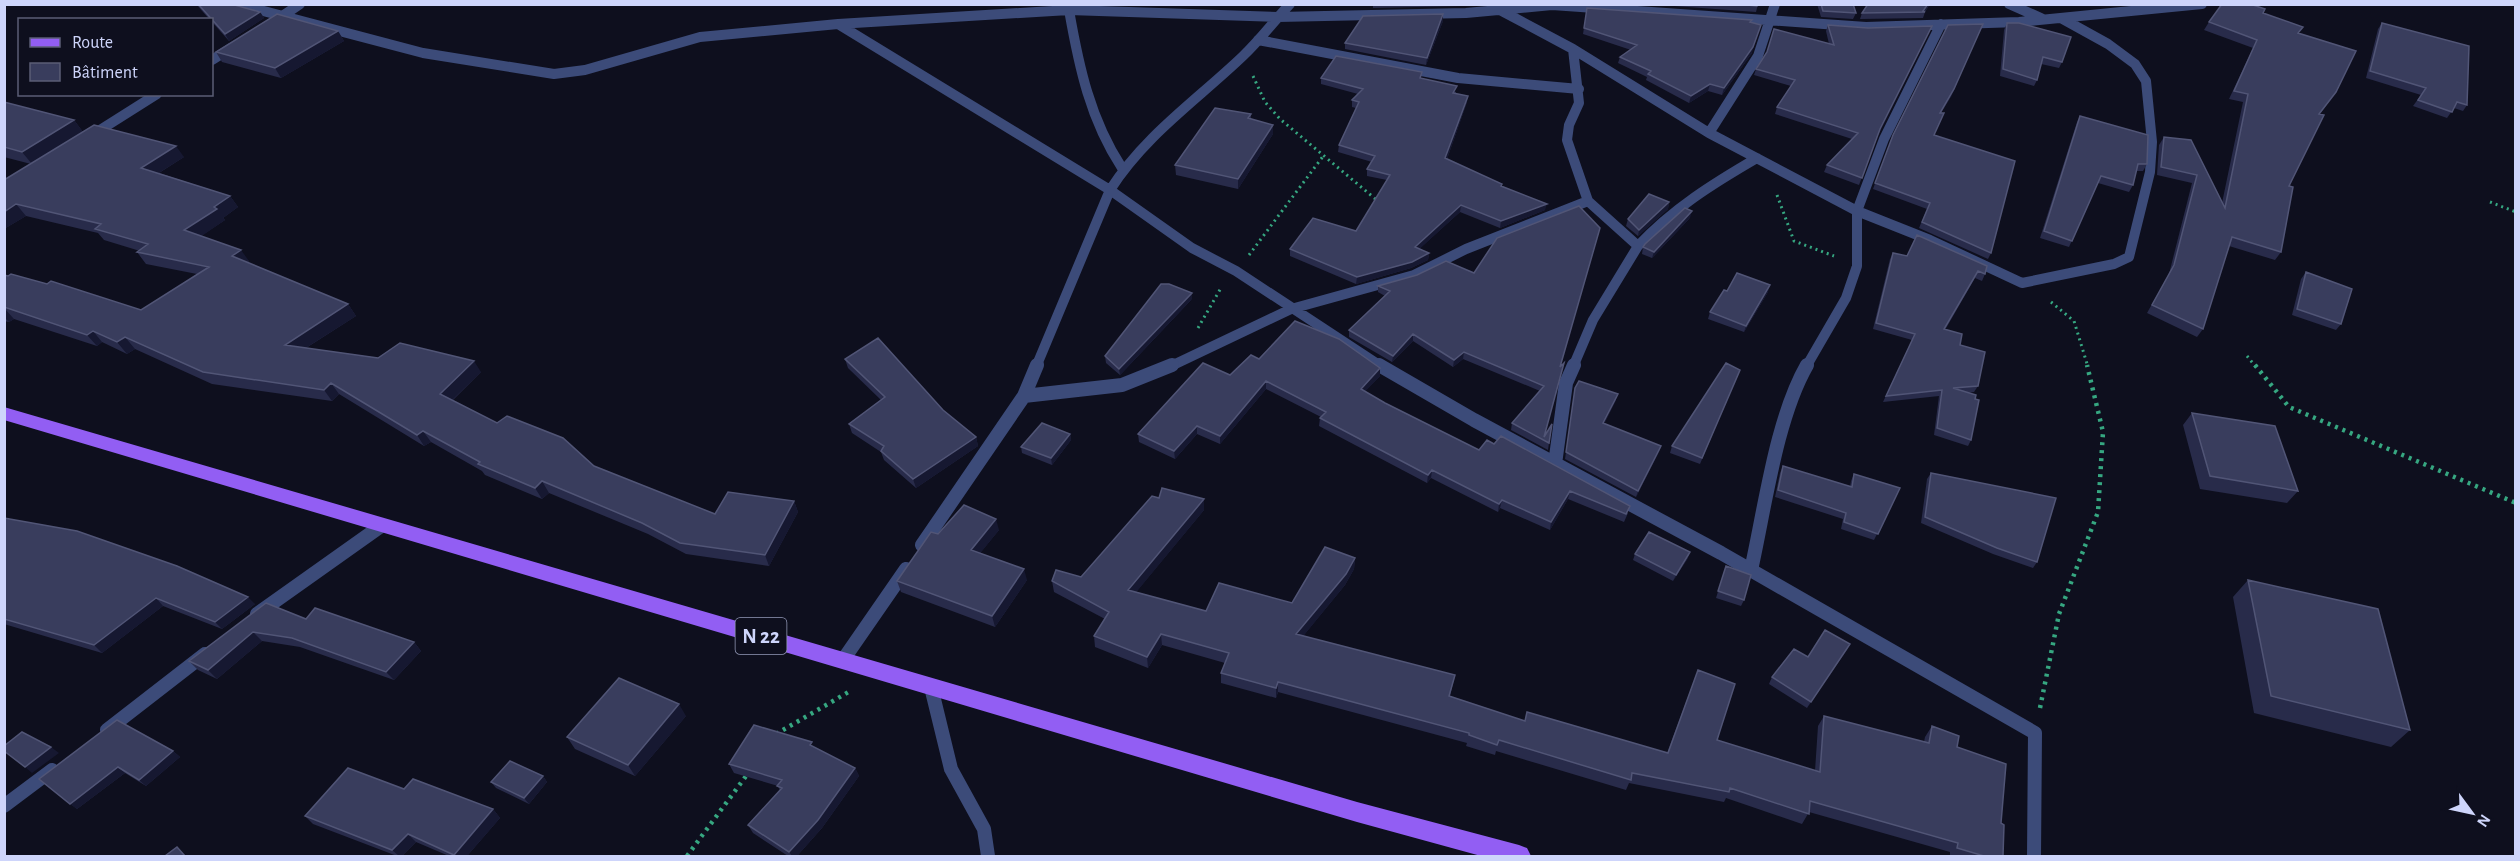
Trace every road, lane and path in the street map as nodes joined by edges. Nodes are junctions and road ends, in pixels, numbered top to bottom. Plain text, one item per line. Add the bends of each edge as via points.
1 (237, 4) edge
2 (300, 4) edge
3 (1290, 4) edge
4 (1491, 4) edge
5 (1775, 4) edge
6 (2009, 4) edge
7 (2202, 4) edge
8 (1552, 5) edge
9 (1071, 7) edge
10 (1502, 11) junction
11 (284, 15) junction
12 (1278, 17) junction
13 (2061, 18) junction
14 (2045, 19) junction
15 (1767, 22) junction
16 (838, 24) junction
17 (1941, 24) junction
18 (266, 26) edge
19 (1258, 40) junction
20 (238, 43) edge
21 (1573, 49) junction
22 (1243, 56) junction
23 (213, 59) edge
24 (1579, 89) junction
25 (154, 96) edge
26 (1709, 133) junction
27 (76, 145) edge
28 (1761, 160) junction
29 (1122, 168) junction
30 (1110, 190) junction
31 (1588, 201) junction
32 (2490, 201) dead end
33 (1382, 206) edge
34 (1857, 210) junction
35 (2516, 212) edge
36 (1638, 246) junction
37 (1857, 266) junction
38 (2022, 283) junction
39 (1291, 309) junction
40 (2247, 356) dead end
41 (1024, 396) junction
42 (4, 413) edge
43 (1555, 464) junction
44 (2516, 503) edge
45 (381, 526) junction
46 (1751, 570) junction
47 (243, 625) edge
48 (215, 646) edge
49 (843, 660) junction
50 (885, 673) junction
51 (930, 687) junction
52 (2035, 733) junction
53 (773, 739) edge
54 (93, 740) edge
55 (67, 760) edge
56 (753, 766) edge
57 (4, 806) edge
58 (687, 856) edge
59 (988, 856) edge
60 (1519, 856) edge
61 (2034, 856) edge

1 - 11 street
2 - 11 street
3 - 12 street
4 - 10 street
5 - 15 street
6 - 14 street
7 - 13 street
8 - 10 street
8 - 15 street
9 - 12 street
9 - 16 street
9 - 29 street via 1086,98 1104,142
10 - 12 street
10 - 21 street
11 - 16 street via 423,52 554,74 585,70 700,37
11 - 18 street
12 - 19 street
13 - 14 street
13 - 38 street via 2135,64 2146,81 2152,142 2150,172 2129,258
14 - 17 street
15 - 17 street via 1866,27
15 - 26 street via 1758,56
16 - 30 street
17 - 34 street via 1884,139
19 - 22 street
19 - 24 street via 1458,78
20 - 23 street
21 - 24 street
21 - 26 street
22 - 29 street via 1196,95
22 - 33 path via 1266,103 1292,129 1360,182
24 - 31 street via 1579,103 1567,140
25 - 27 street
26 - 28 street
28 - 34 street
28 - 36 street via 1700,192 1657,225
28 - 37 path via 1794,241
29 - 30 street
30 - 39 street via 1192,248 1236,271
30 - 41 street
31 - 36 street
31 - 39 street via 1466,249 1414,275
32 - 35 path
34 - 37 street
34 - 38 street
36 - 43 street via 1593,320 1566,382
37 - 46 street via 1846,298 1799,379 1780,439
38 - 52 path via 2074,321 2103,432 2097,512 2059,614
39 - 41 street via 1122,385
39 - 43 street via 1367,358
40 - 44 path via 2289,407
41 - 49 street
42 - 45 main road, N 22
43 - 46 street
45 - 47 street
45 - 49 main road, N 22
46 - 52 street
48 - 54 street
49 - 50 main road, N 22
50 - 51 main road, N 22
50 - 53 path via 779,730
51 - 59 street via 951,769 984,829
51 - 60 main road, N 22
52 - 61 street
55 - 57 street
56 - 58 path

